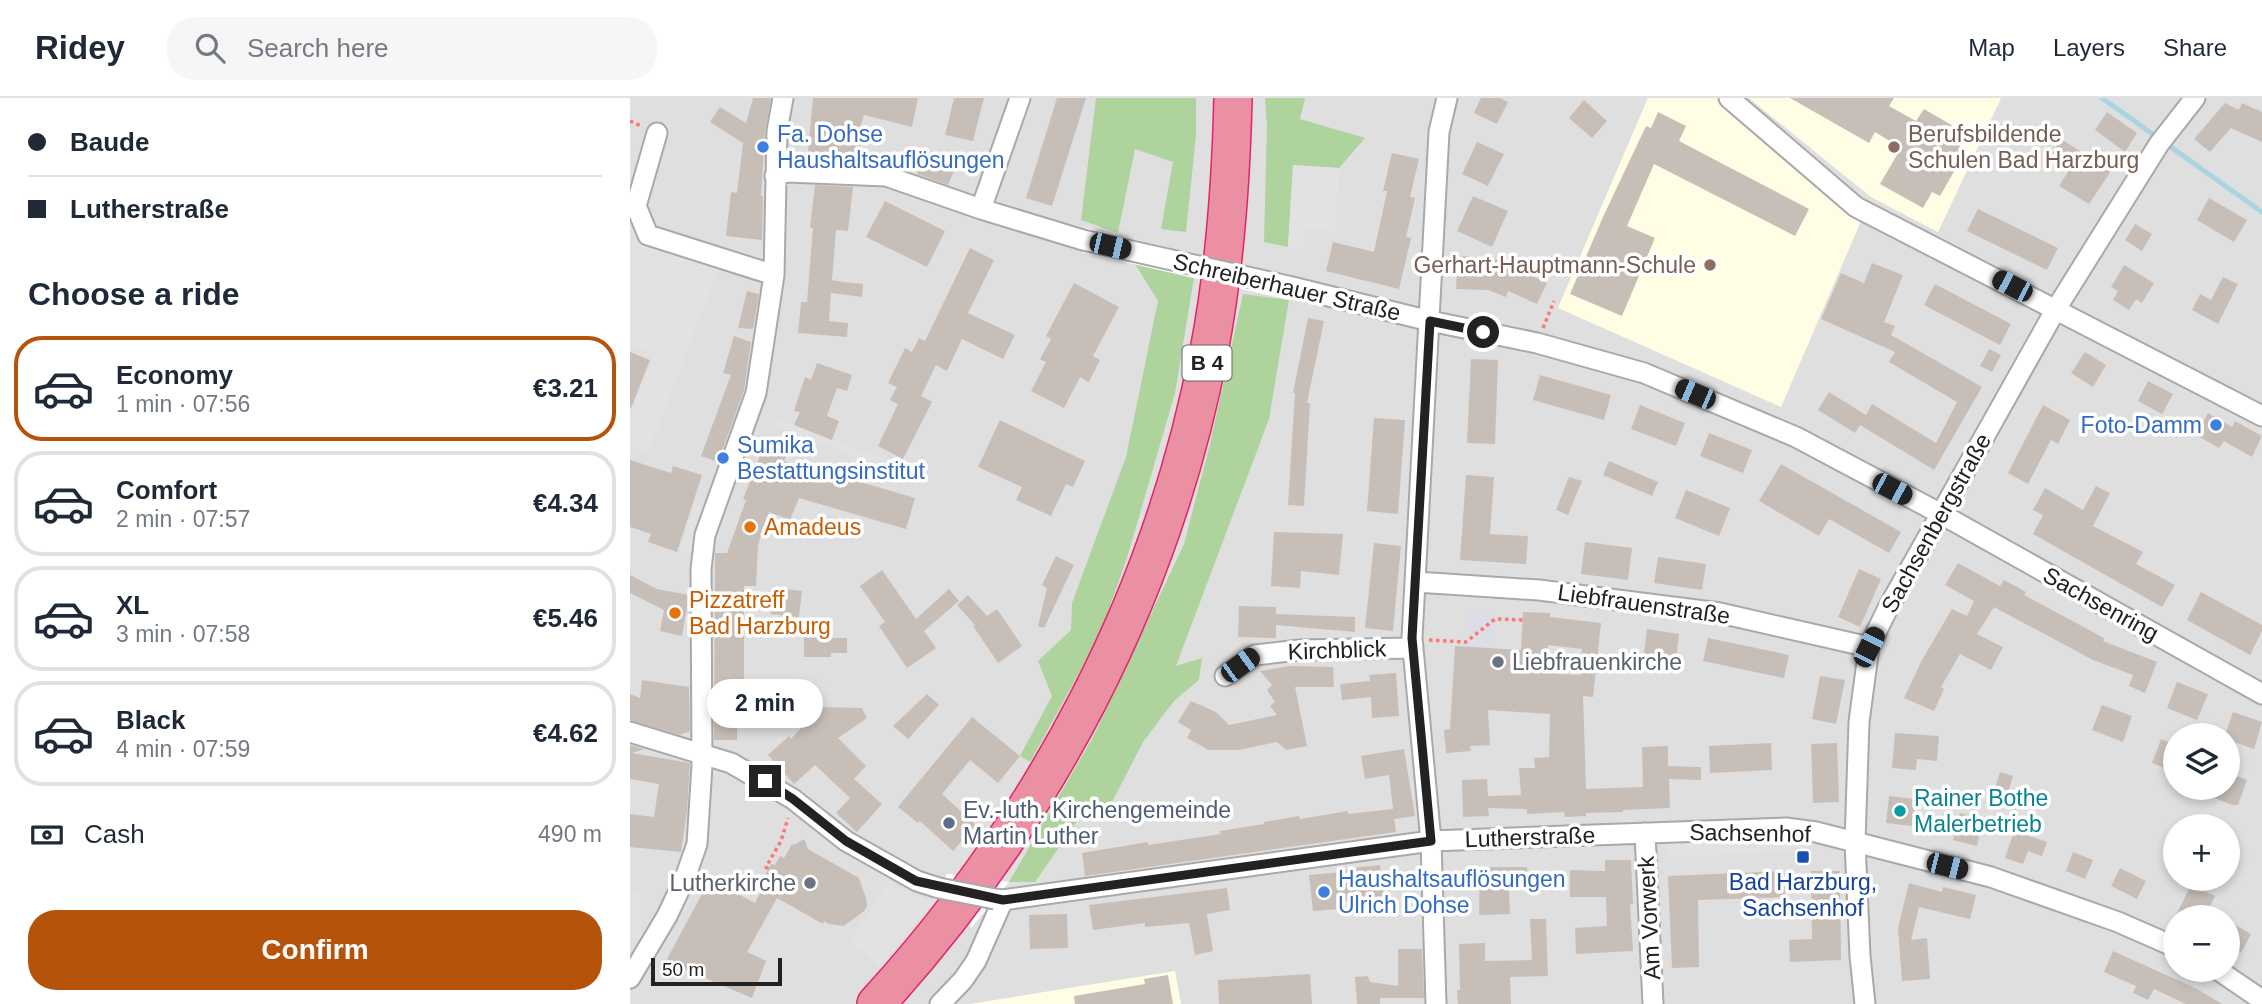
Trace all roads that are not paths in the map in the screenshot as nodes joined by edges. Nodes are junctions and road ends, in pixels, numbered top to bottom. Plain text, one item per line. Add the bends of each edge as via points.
1 (783, 98) edge
2 (1020, 98) edge
3 (1233, 98) edge
4 (1447, 98) edge
5 (1729, 98) edge
6 (2195, 98) edge
7 (657, 132) dead end
8 (775, 176) junction
9 (981, 209) junction
10 (774, 275) junction
11 (2056, 309) junction
12 (1430, 321) junction
13 (2262, 416) edge
14 (1941, 514) junction
15 (1416, 582) junction
16 (1412, 643) junction
17 (1869, 647) junction
18 (1225, 676) dead end
19 (2262, 694) edge
20 (630, 732) edge
21 (702, 753) junction
22 (1645, 833) junction
23 (1431, 841) junction
24 (1855, 842) junction
25 (999, 900) junction
26 (2163, 942) edge
27 (630, 978) edge
28 (2236, 982) edge
29 (2262, 1000) edge
30 (876, 1004) edge
31 (940, 1004) edge
32 (1436, 1004) edge
33 (1653, 1004) edge
34 (1865, 1004) edge

1 - 8 street
2 - 9 street
3 - 30 highway, B 4 via 1224,253 1209,350 1180,471 1143,580 1077,724 1029,806 949,920
4 - 12 street via 1439,132
5 - 11 street via 1856,207
6 - 11 street, Sachsenbergstraße via 2162,140
7 - 10 street via 636,205 648,235
8 - 9 street, Schreiberhauer Straße via 787,172 886,176
8 - 10 street
9 - 12 street, Schreiberhauer Straße, bridge via 1083,240
10 - 21 street via 756,393 705,535 700,575
11 - 13 street
11 - 14 street, Sachsenbergstraße
12 - 14 street, Schreiberhauer Straße via 1537,343 1644,373 1796,437
12 - 15 street
14 - 17 street, Sachsenbergstraße
14 - 19 street, Sachsenring
15 - 16 street
15 - 17 street, Liebfrauenstraße via 1539,590 1720,613
16 - 18 street, Kirchblick via 1255,654
16 - 23 street
17 - 24 street, Sachsenbergstraße via 1859,722
20 - 21 street, Lutherstraße
21 - 25 street, Lutherstraße, bridge via 765,781 846,841 916,881
21 - 27 street via 697,844 676,897
22 - 23 street, Lutherstraße
22 - 24 street, Sachsenhof via 1786,828
22 - 33 street, Am Vorwerk
23 - 25 street, Lutherstraße
23 - 32 street
24 - 26 street, Sachsenhof via 1991,877
24 - 34 street, Sachsenbergstraße
25 - 31 street via 976,961
28 - 29 street

